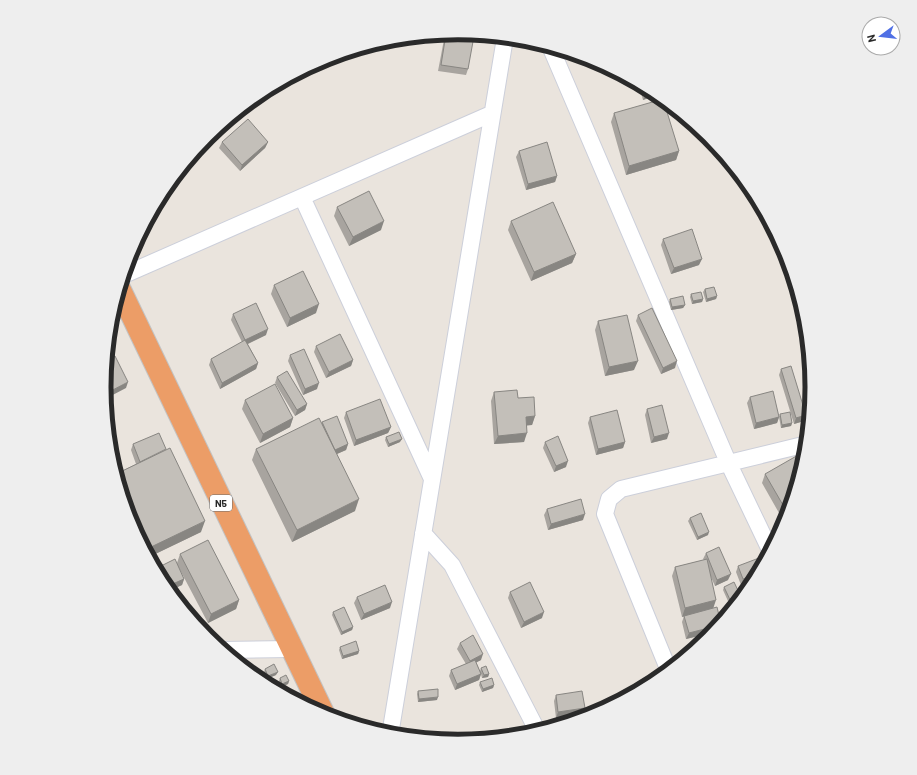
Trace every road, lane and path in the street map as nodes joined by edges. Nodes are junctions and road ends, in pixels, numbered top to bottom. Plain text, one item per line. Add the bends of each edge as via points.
1 (504, 43) edge
2 (553, 53) edge
3 (492, 114) junction
4 (302, 197) junction
5 (130, 272) edge
6 (123, 297) edge
7 (801, 445) edge
8 (728, 462) junction
9 (432, 479) junction
10 (423, 533) junction
11 (767, 546) edge
12 (291, 649) junction
13 (230, 650) edge
14 (667, 665) edge
15 (319, 706) edge
16 (535, 726) edge
17 (391, 728) edge

1 - 3 street
2 - 8 street
3 - 4 street
3 - 9 street
4 - 5 street
4 - 9 street
6 - 12 highway, N5
7 - 8 street
8 - 11 street
8 - 14 street via 621,489 609,499 606,514
9 - 10 street
10 - 16 street via 452,565
10 - 17 street
12 - 13 street
12 - 15 highway, N5

